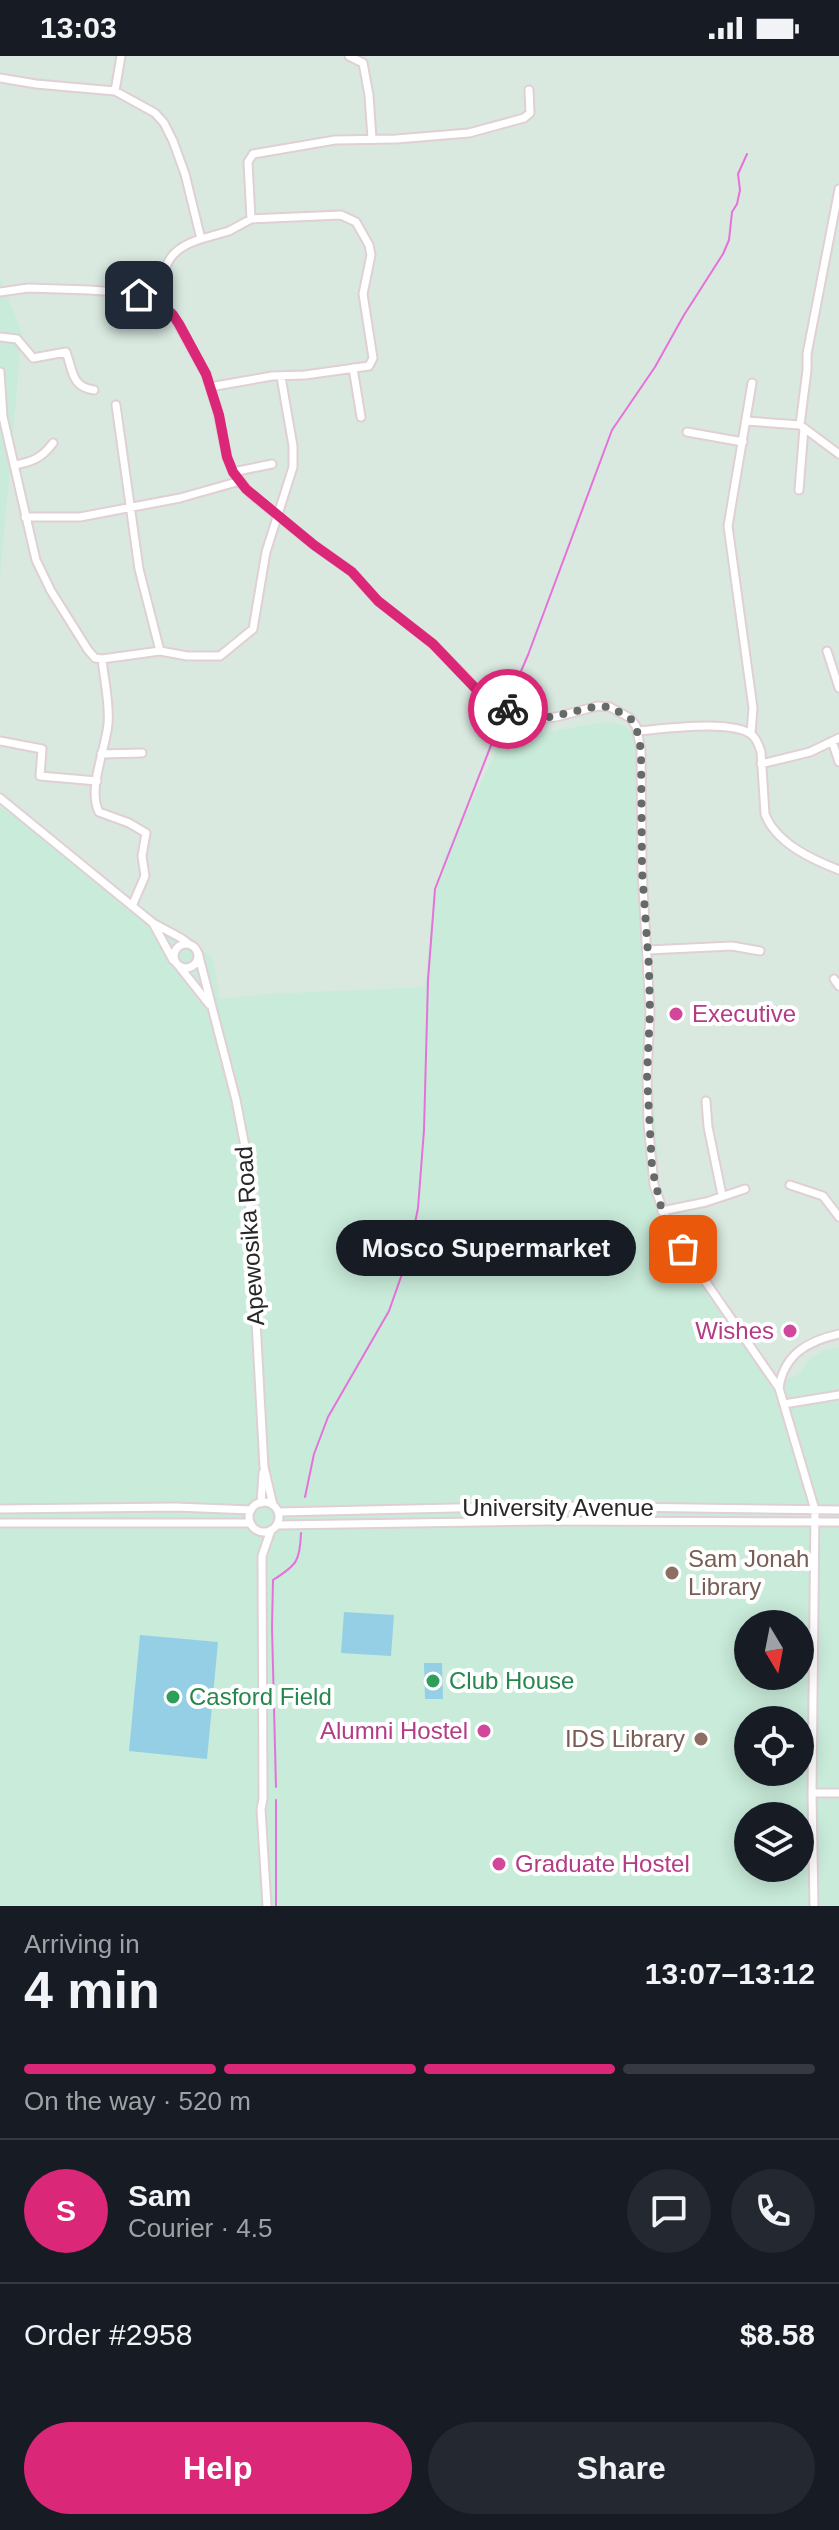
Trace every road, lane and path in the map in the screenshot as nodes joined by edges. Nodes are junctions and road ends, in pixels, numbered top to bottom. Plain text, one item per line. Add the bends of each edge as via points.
1 (121, 56) edge
2 (349, 56) edge
3 (0, 78) edge
4 (529, 90) dead end
5 (115, 91) junction
6 (372, 139) junction
7 (839, 189) edge
8 (251, 219) junction
9 (201, 239) junction
10 (0, 292) edge
11 (157, 300) junction
12 (0, 337) edge
13 (353, 368) junction
14 (0, 372) edge
15 (281, 377) junction
16 (752, 383) dead end
17 (210, 387) junction
18 (94, 390) dead end
19 (116, 405) dead end
20 (361, 417) dead end
21 (746, 421) junction
22 (802, 427) junction
23 (687, 432) dead end
24 (743, 442) junction
25 (53, 443) dead end
26 (839, 454) edge
27 (272, 464) dead end
28 (14, 465) junction
29 (233, 472) junction
30 (240, 481) junction
31 (799, 490) dead end
32 (131, 508) junction
33 (278, 515) junction
34 (25, 517) junction
35 (160, 651) junction
36 (827, 651) dead end
37 (102, 659) junction
38 (839, 688) edge
39 (637, 731) junction
40 (751, 734) junction
41 (836, 740) edge
42 (0, 741) edge
43 (142, 753) dead end
44 (101, 754) junction
45 (839, 762) edge
46 (761, 764) junction
47 (97, 781) junction
48 (0, 798) edge
49 (839, 870) edge
50 (132, 906) junction
51 (153, 923) junction
52 (189, 944) junction
53 (648, 950) junction
54 (760, 951) dead end
55 (198, 953) junction
56 (177, 964) junction
57 (212, 1009) junction
58 (706, 1101) dead end
59 (790, 1185) dead end
60 (745, 1189) dead end
61 (722, 1195) junction
62 (662, 1211) junction
63 (839, 1217) edge
64 (839, 1334) edge
65 (779, 1388) junction
66 (839, 1395) edge
67 (784, 1404) junction
68 (264, 1467) junction
69 (261, 1503) junction
70 (0, 1509) edge
71 (275, 1509) junction
72 (251, 1510) junction
73 (815, 1510) junction
74 (839, 1510) edge
75 (839, 1522) edge
76 (0, 1523) edge
77 (250, 1523) junction
78 (814, 1523) junction
79 (274, 1528) junction
80 (259, 1531) junction
81 (262, 1556) junction
82 (812, 1793) junction
83 (839, 1793) edge
84 (267, 1906) edge
85 (814, 1906) edge

1 - 5 street
2 - 6 street via 363,63
3 - 5 street
4 - 6 street via 530,113 524,118 469,133
5 - 9 street via 164,123 185,174
6 - 8 street via 314,142 253,154 248,162
7 - 22 street via 811,326
8 - 9 street
8 - 13 street via 341,215 361,229 371,255 363,294 373,358 369,366
9 - 11 street via 169,257
10 - 11 street via 89,290
11 - 17 street via 179,324
12 - 18 street via 17,339 33,358 66,352 73,377
13 - 15 street
13 - 20 street
14 - 28 street
15 - 17 street
15 - 33 street via 293,467
16 - 21 street
17 - 29 street
19 - 32 street
21 - 22 street
21 - 24 street
22 - 26 street
22 - 31 street
23 - 24 street
24 - 40 street via 728,526 753,708
25 - 28 street via 37,459
27 - 29 street
28 - 34 street
29 - 30 street
30 - 32 street
30 - 33 street
32 - 34 street via 80,517
32 - 35 street via 142,583
33 - 35 street via 253,629 220,656
33 - 39 street via 352,572 477,690 504,707 541,719 610,707 630,718
34 - 37 street via 43,576 91,654
35 - 37 street
36 - 38 street
37 - 44 street via 108,722
39 - 40 street via 712,726
39 - 53 street
40 - 46 street
41 - 45 street
41 - 46 street
42 - 47 street via 42,749 40,776
43 - 44 street
44 - 47 street
46 - 49 street via 768,823 797,849
47 - 50 street via 97,810 146,833 145,876
48 - 50 street, Apewosika Road
50 - 51 street, Apewosika Road
51 - 52 street, Apewosika Road
51 - 56 street, Apewosika Road
52 - 55 street
52 - 56 street via 176,949
53 - 54 street via 732,946
53 - 62 street via 648,1123
55 - 56 street via 191,968
55 - 57 street, Apewosika Road
56 - 57 street, Apewosika Road
57 - 68 street, Apewosika Road via 247,1157
58 - 61 street
59 - 63 street via 823,1196
60 - 61 street
61 - 62 street
62 - 65 street
64 - 65 street via 802,1348 781,1373
65 - 67 street
66 - 67 street
67 - 73 street
68 - 69 street
68 - 71 street
69 - 71 street
69 - 72 street
70 - 72 street
71 - 73 street, University Avenue
71 - 79 street
72 - 77 street
73 - 74 street, University Avenue
73 - 78 street
75 - 78 street, University Avenue
76 - 77 street
77 - 80 street
78 - 79 street, University Avenue via 546,1521
78 - 82 street
79 - 80 street
79 - 81 street
80 - 81 street
81 - 84 street via 261,1809
82 - 83 street
82 - 85 street

